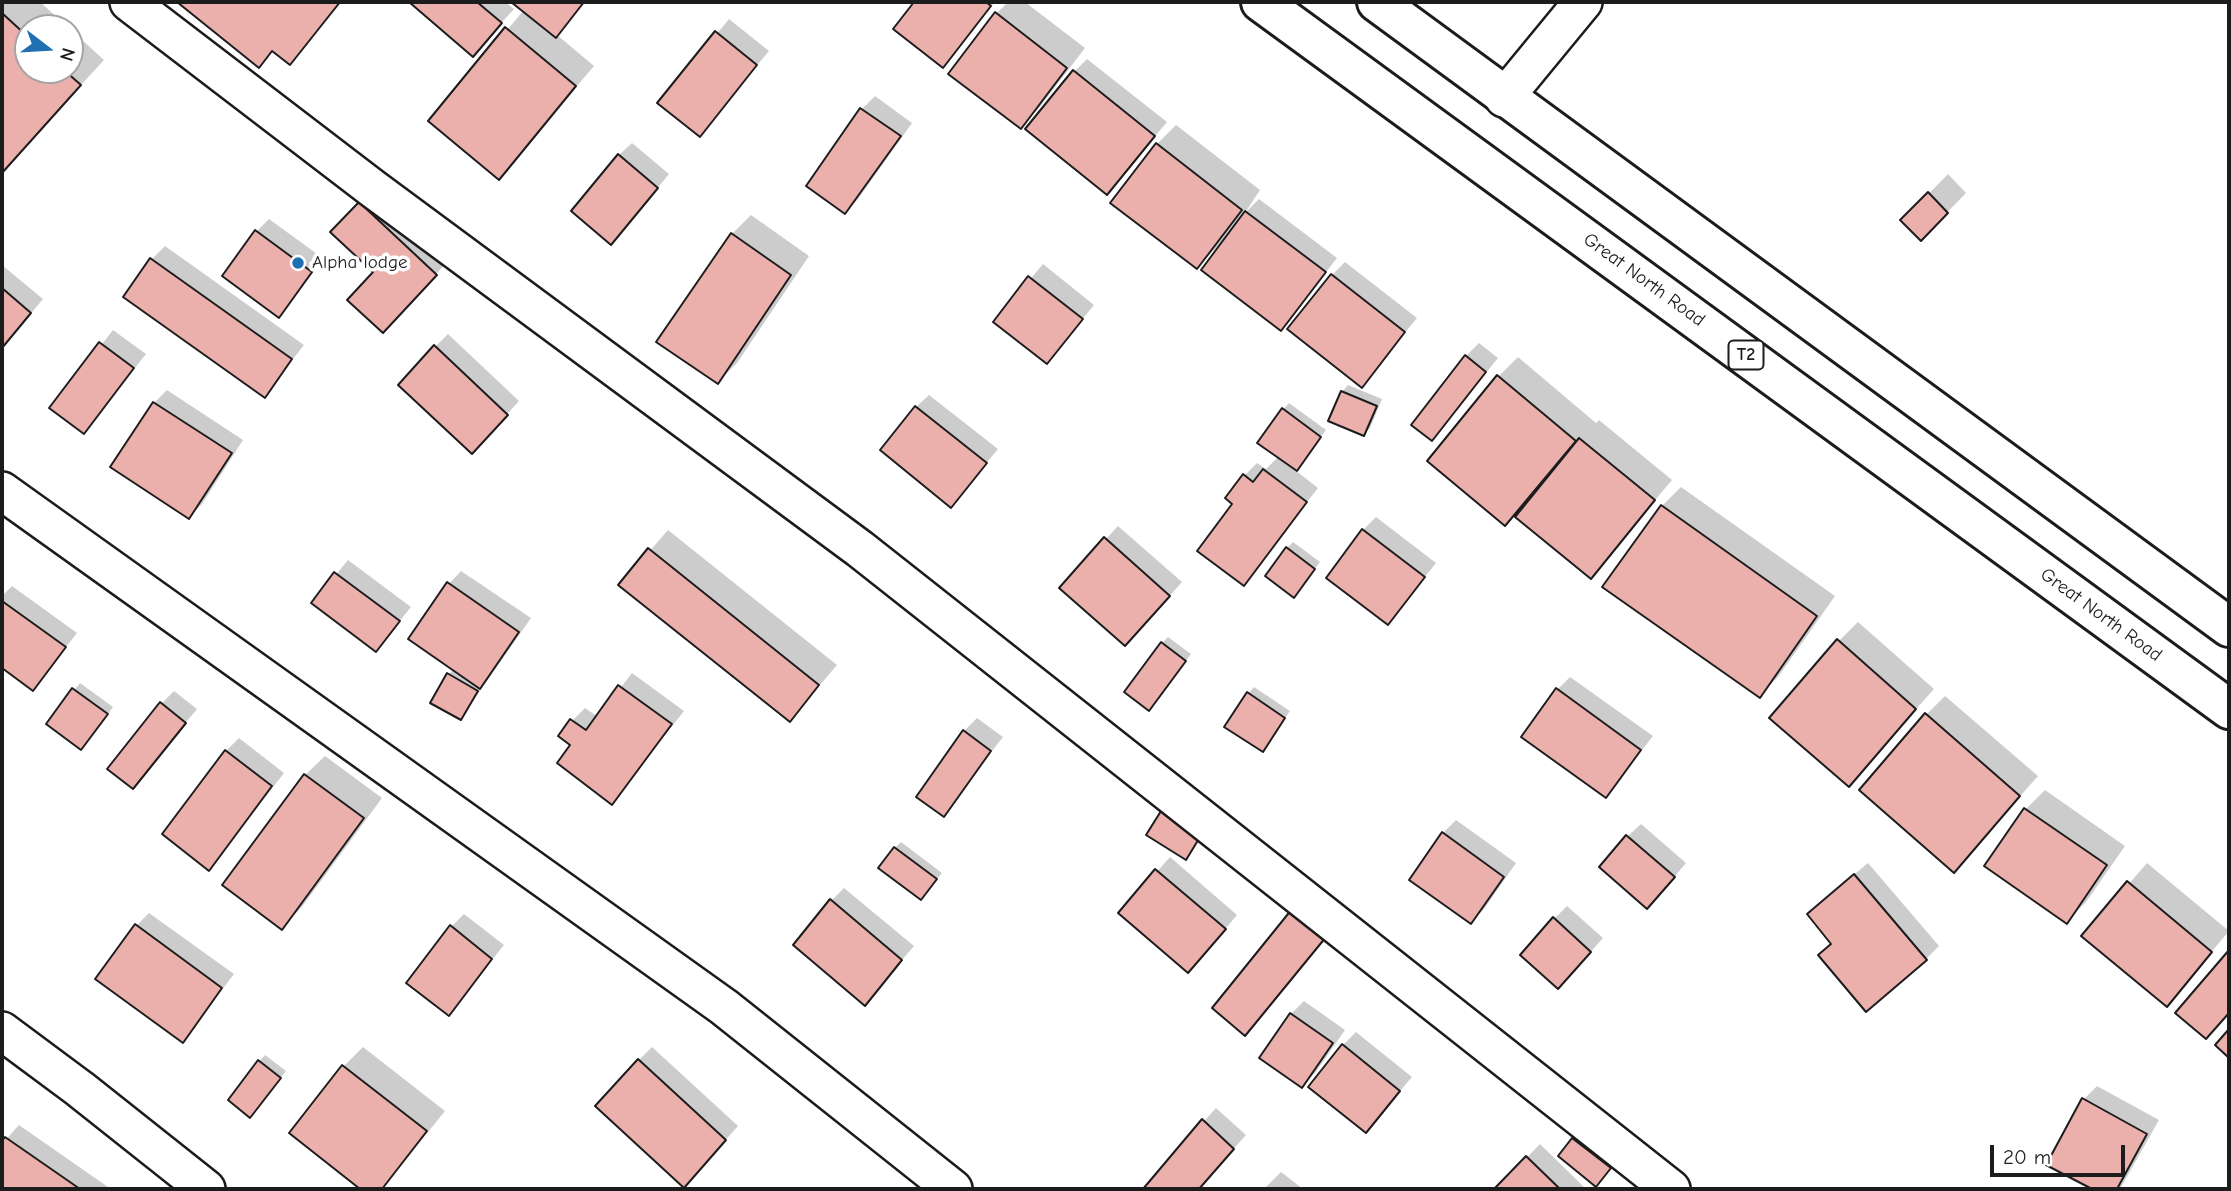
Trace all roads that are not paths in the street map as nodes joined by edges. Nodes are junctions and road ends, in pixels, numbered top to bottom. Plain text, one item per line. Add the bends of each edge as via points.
1 (129, 2) edge
2 (1261, 2) edge
3 (1377, 2) edge
4 (1583, 2) edge
5 (1504, 98) junction
6 (2, 491) edge
7 (2229, 627) edge
8 (2229, 709) edge
9 (2, 1031) edge
10 (206, 1189) edge
11 (953, 1189) edge
12 (1671, 1189) edge

1 - 12 street via 860,549
2 - 8 highway, Great North Road / T2
3 - 5 highway
4 - 5 street
5 - 7 highway
6 - 11 street via 724,1007
9 - 10 street

